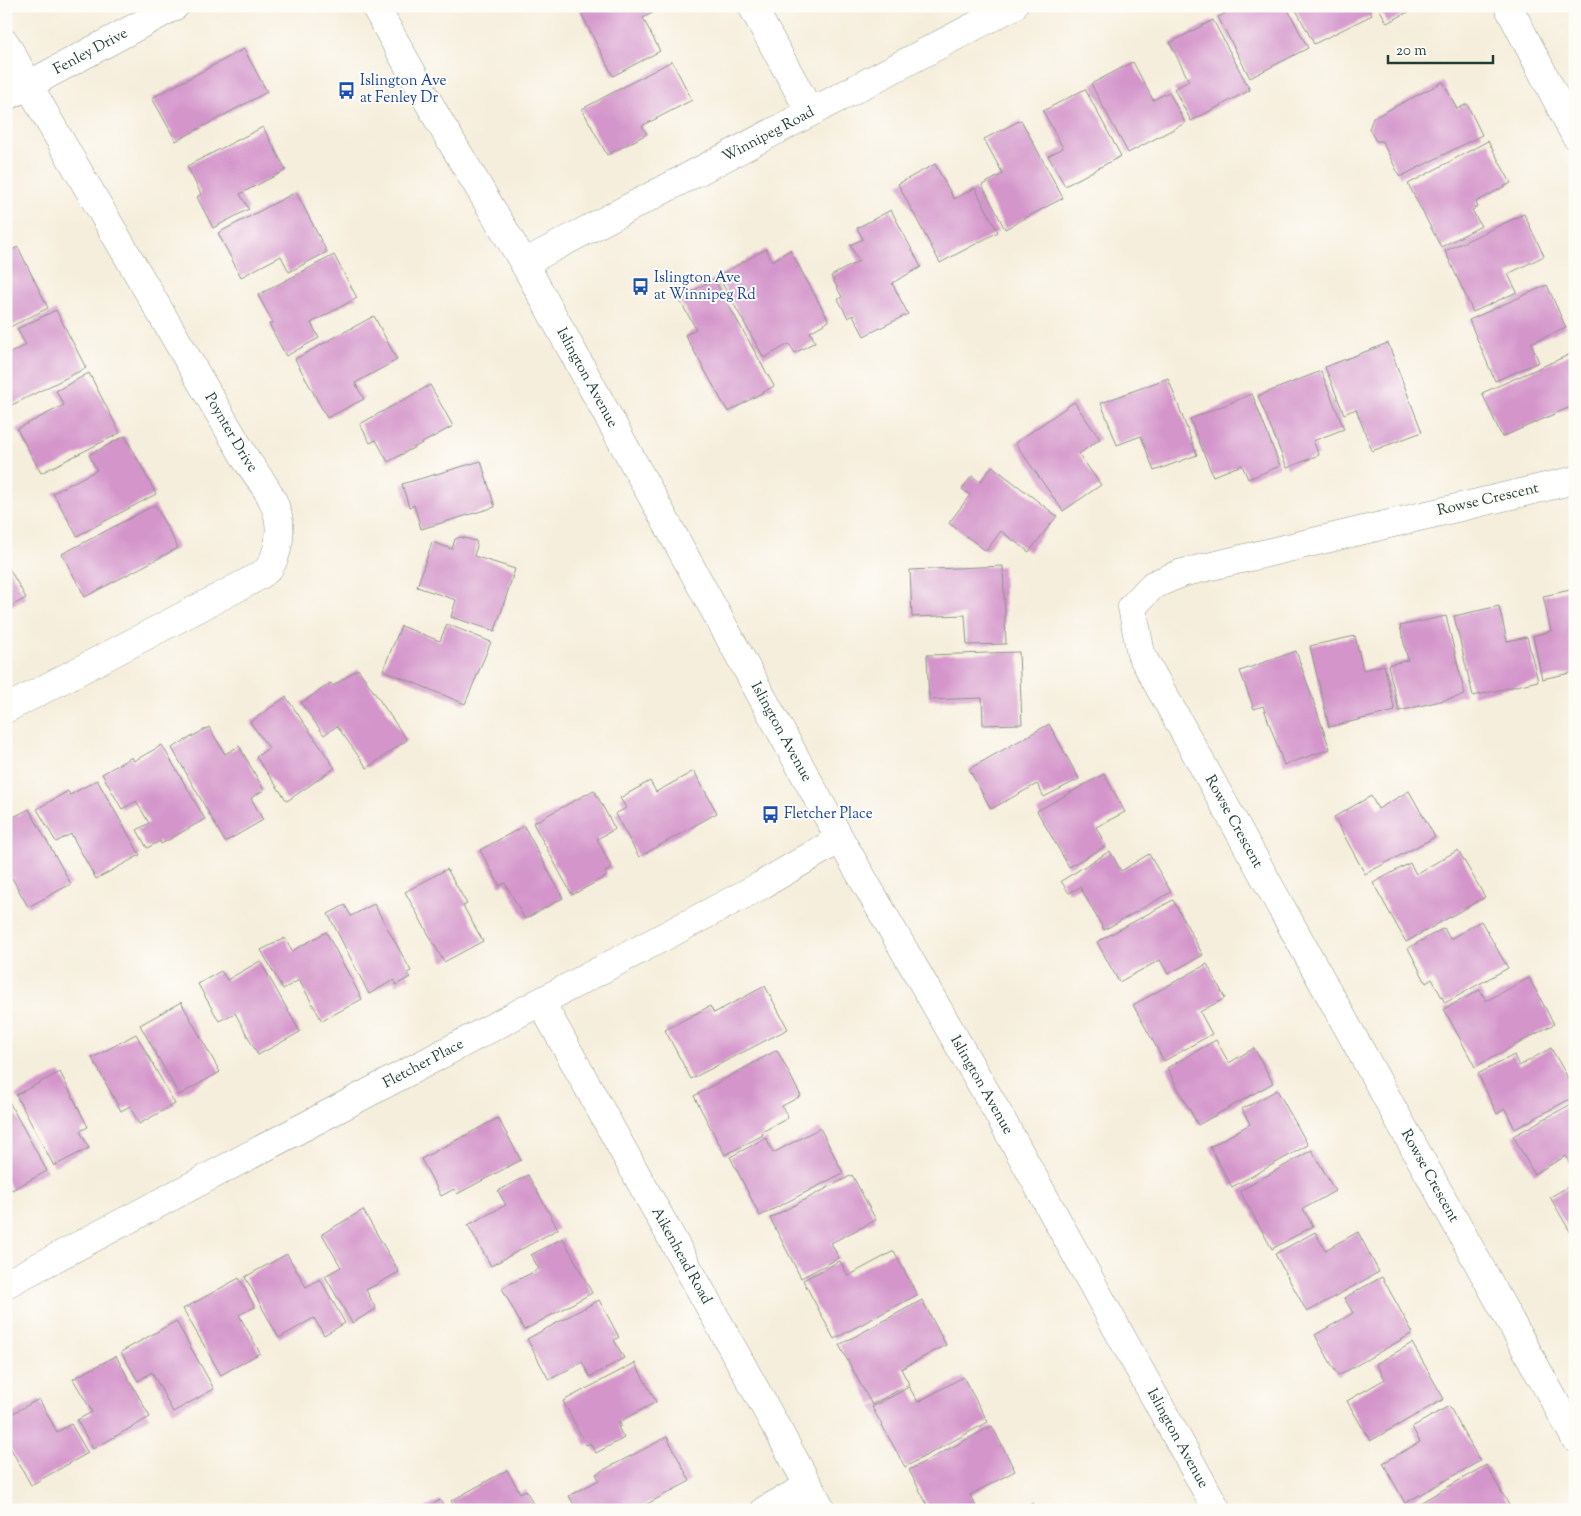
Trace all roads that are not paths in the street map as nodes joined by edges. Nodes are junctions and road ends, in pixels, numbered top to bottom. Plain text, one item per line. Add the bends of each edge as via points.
1 (175, 6) edge
2 (375, 6) edge
3 (752, 6) edge
4 (1013, 6) edge
5 (1508, 6) edge
6 (6, 44) edge
7 (18, 91) edge
8 (810, 112) junction
9 (1575, 135) edge
10 (524, 263) junction
11 (1575, 480) edge
12 (6, 709) edge
13 (840, 838) junction
14 (541, 1002) junction
15 (6, 1284) edge
16 (1575, 1438) edge
17 (809, 1486) junction
18 (765, 1510) edge
19 (822, 1510) edge
20 (1218, 1510) edge

1 - 7 street, Fenley Drive
2 - 10 street, Islington Avenue via 438,120
3 - 8 street
4 - 8 street, Winnipeg Road
5 - 9 street
6 - 7 street, Poynter Drive
7 - 12 street, Poynter Drive via 261,480 279,517 281,536 273,562 266,571
8 - 10 street, Winnipeg Road
10 - 13 street, Islington Avenue
11 - 16 street, Rowse Crescent via 1182,573 1153,585 1132,607 1141,654
13 - 14 street, Fletcher Place via 760,886
13 - 20 street, Islington Avenue via 999,1114
14 - 15 street, Fletcher Place
14 - 17 street, Aikenhead Road
17 - 18 street
17 - 19 street, Aikenhead Road

